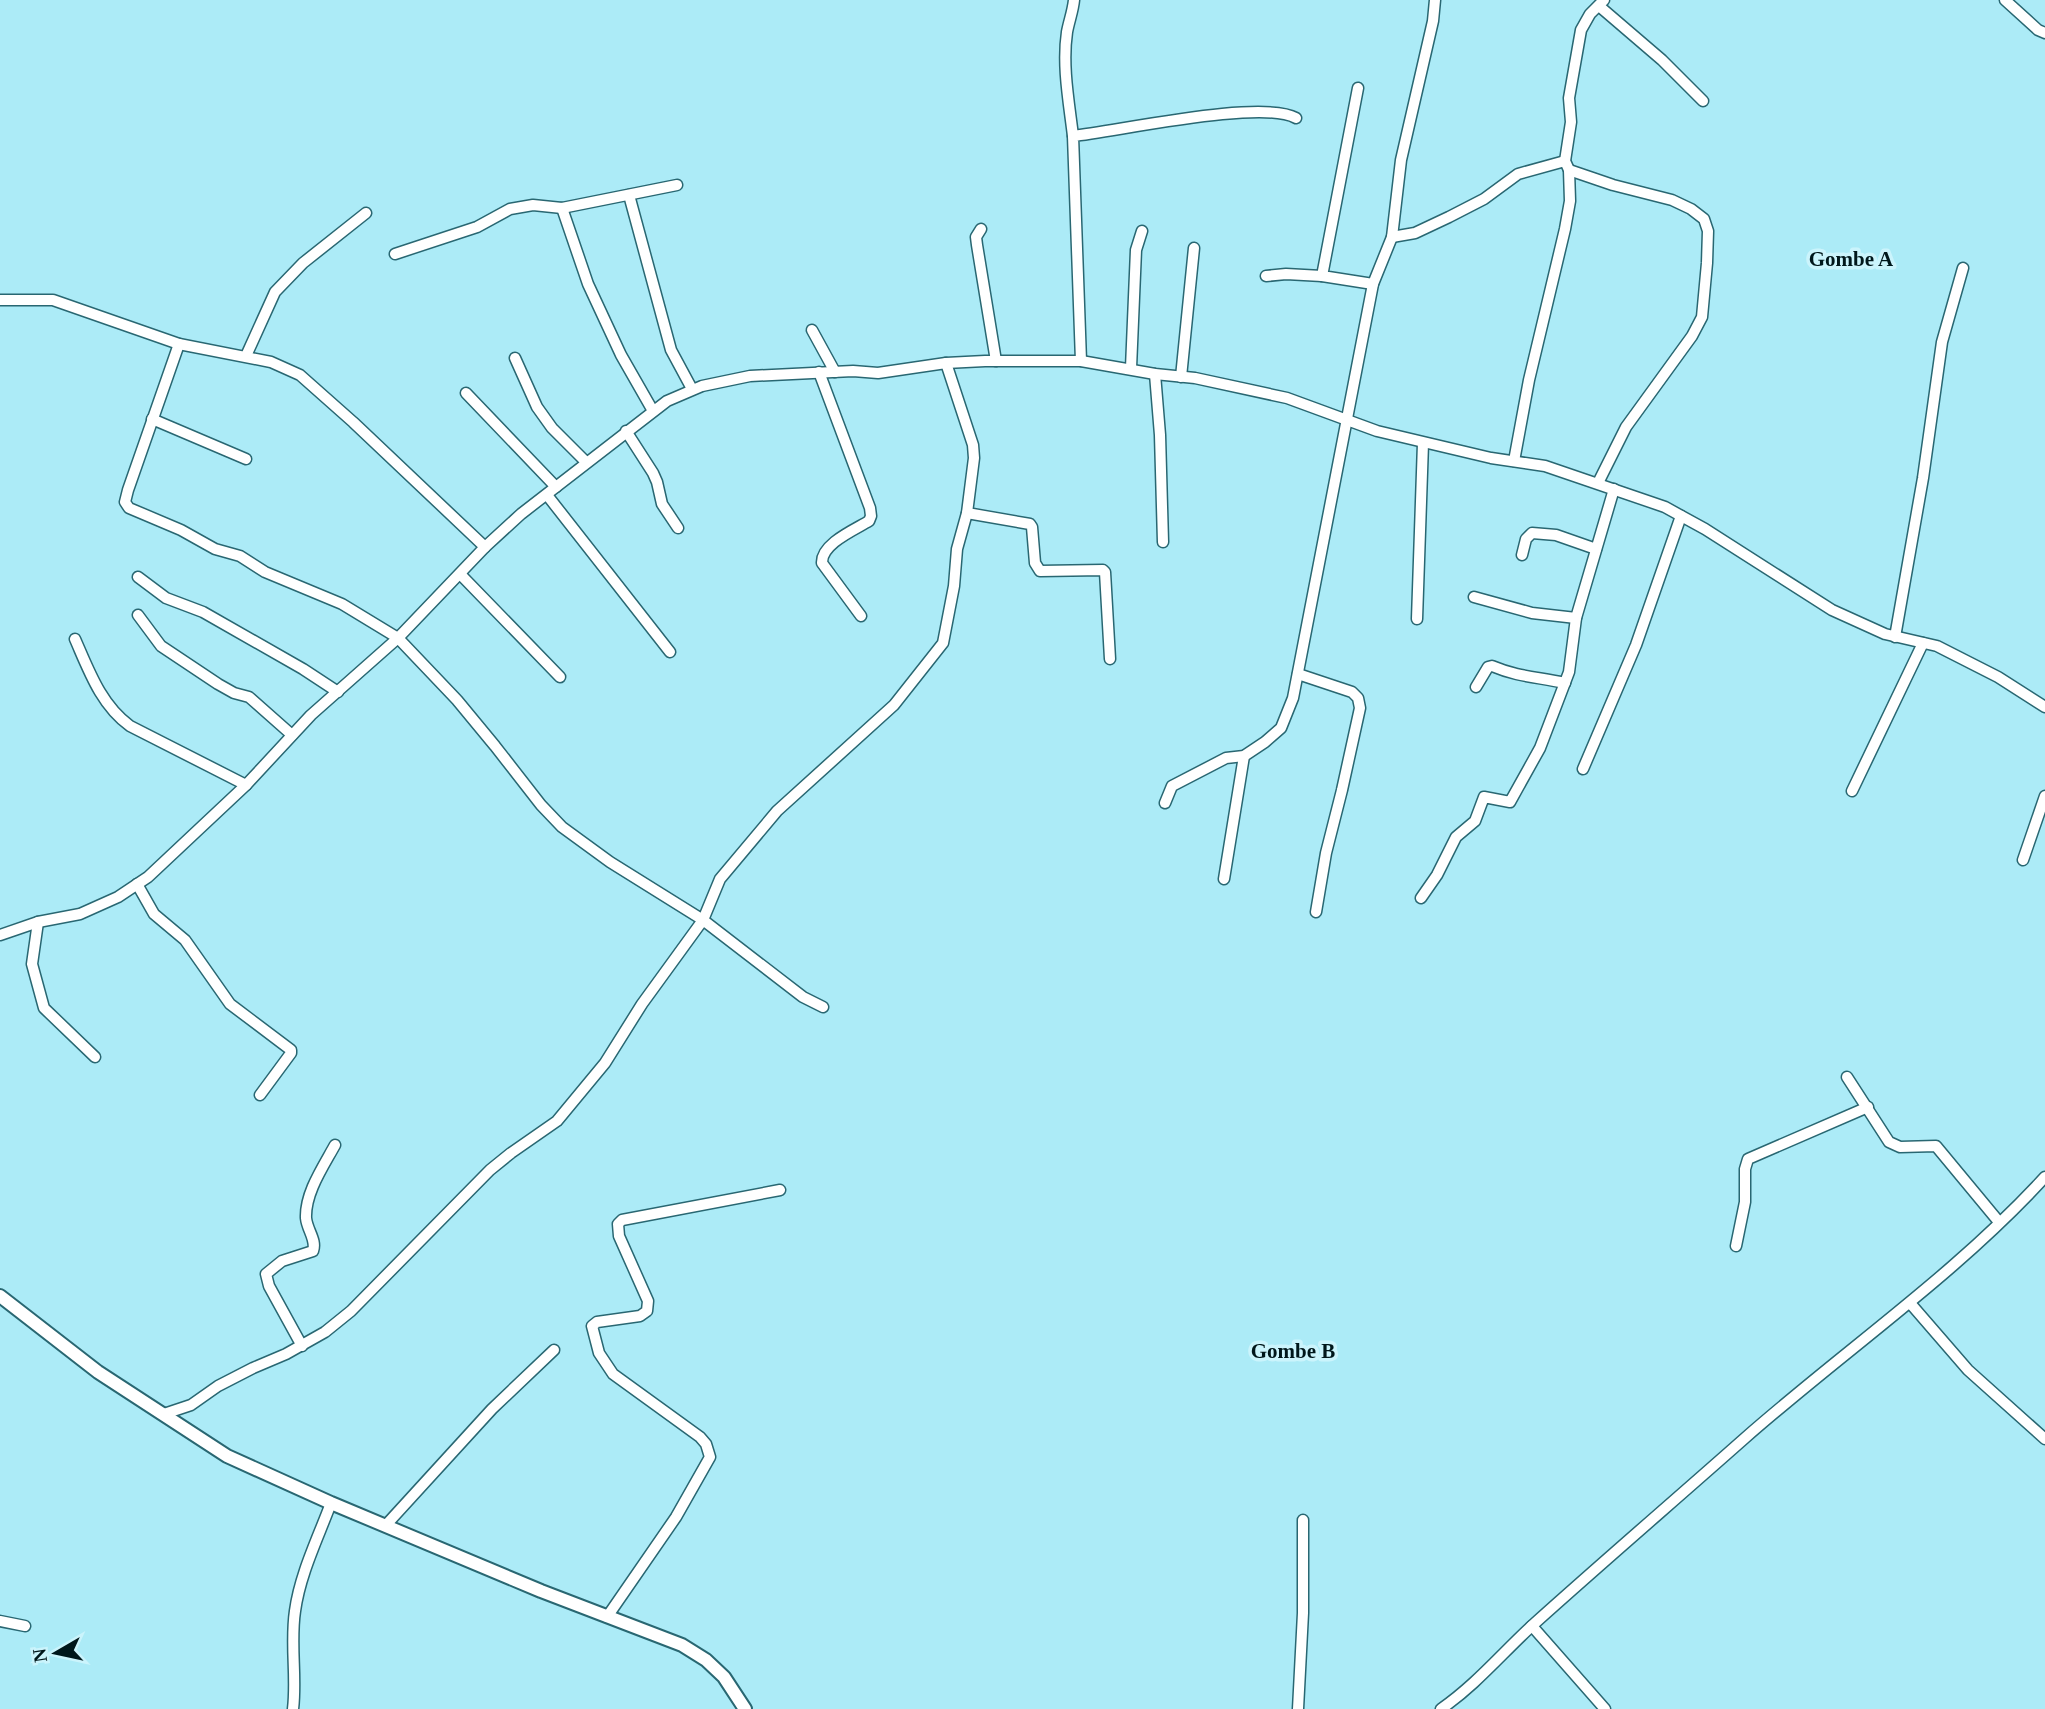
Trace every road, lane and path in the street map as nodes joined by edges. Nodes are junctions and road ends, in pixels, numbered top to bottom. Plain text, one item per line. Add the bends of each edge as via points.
1 (1074, 0) edge
2 (1435, 0) edge
3 (2005, 0) edge
4 (1601, 3) edge
5 (2045, 33) edge
6 (1357, 88) dead end
7 (1703, 101) dead end
8 (1296, 118) dead end
9 (1073, 136) junction
10 (1567, 166) junction
11 (677, 185) dead end
12 (629, 195) junction
13 (562, 208) junction
14 (366, 213) dead end
15 (981, 229) dead end
16 (1142, 231) dead end
17 (1392, 237) junction
18 (1194, 248) dead end
19 (395, 254) dead end
20 (1963, 268) dead end
21 (1266, 276) dead end
22 (1322, 276) junction
23 (1373, 284) junction
24 (0, 300) edge
25 (812, 330) dead end
26 (179, 344) junction
27 (246, 356) junction
28 (515, 358) dead end
29 (996, 361) junction
30 (1081, 361) junction
31 (946, 363) junction
32 (1130, 368) junction
33 (819, 372) junction
34 (835, 372) junction
35 (1155, 374) junction
36 (1181, 377) junction
37 (692, 389) junction
38 (466, 393) dead end
39 (653, 411) junction
40 (152, 419) junction
41 (1346, 420) junction
42 (625, 431) junction
43 (1423, 443) junction
44 (246, 459) dead end
45 (1514, 461) junction
46 (586, 462) junction
47 (1598, 483) junction
48 (556, 487) junction
49 (1614, 489) junction
50 (547, 495) junction
51 (967, 513) junction
52 (1681, 516) junction
53 (678, 528) dead end
54 (1163, 542) dead end
55 (485, 548) junction
56 (1596, 549) junction
57 (1522, 555) dead end
58 (461, 575) junction
59 (138, 577) dead end
60 (1474, 597) dead end
61 (138, 615) dead end
62 (861, 616) dead end
63 (1576, 618) junction
64 (1417, 619) dead end
65 (1895, 637) junction
66 (398, 638) junction
67 (75, 639) dead end
68 (1923, 643) junction
69 (670, 652) dead end
70 (1110, 659) dead end
71 (1298, 674) junction
72 (560, 677) dead end
73 (1565, 682) junction
74 (1476, 687) dead end
75 (338, 692) junction
76 (2045, 707) edge
77 (292, 735) junction
78 (1244, 756) junction
79 (1583, 769) dead end
80 (246, 785) junction
81 (1852, 791) dead end
82 (2045, 796) edge
83 (1165, 803) dead end
84 (2023, 860) dead end
85 (1224, 879) dead end
86 (137, 884) junction
87 (1421, 898) dead end
88 (1316, 912) dead end
89 (703, 920) junction
90 (38, 922) junction
91 (0, 935) edge
92 (823, 1007) dead end
93 (96, 1057) dead end
94 (1846, 1077) dead end
95 (260, 1095) dead end
96 (1868, 1107) junction
97 (335, 1145) dead end
98 (2045, 1177) edge
99 (780, 1190) dead end
100 (1999, 1222) junction
101 (1736, 1246) dead end
102 (0, 1296) edge
103 (1910, 1303) junction
104 (302, 1346) junction
105 (554, 1350) dead end
106 (164, 1414) junction
107 (2045, 1440) edge
108 (331, 1503) junction
109 (1303, 1520) dead end
110 (386, 1525) junction
111 (607, 1617) junction
112 (0, 1621) edge
113 (25, 1626) dead end
114 (1532, 1626) junction
115 (293, 1709) edge
116 (745, 1709) edge
117 (1298, 1709) edge
118 (1441, 1709) edge
119 (1605, 1709) edge

1 - 9 street via 1066,57
2 - 17 street via 1401,160
3 - 5 street
4 - 7 street
4 - 10 street via 1581,30 1569,99
6 - 22 street
8 - 9 street via 1270,112 1236,113
9 - 30 street
10 - 17 street via 1518,174 1449,217 1415,233
10 - 45 street via 1570,201 1565,229
10 - 47 street via 1613,185 1672,200 1704,219 1707,231 1702,317 1626,427
11 - 12 street
12 - 13 street
12 - 37 street via 671,350
13 - 19 street via 533,205 510,209 477,227
13 - 39 street via 594,296
14 - 27 street via 303,263 275,292
15 - 29 street via 976,237
16 - 32 street via 1136,250
17 - 23 street
18 - 36 street
20 - 65 street via 1942,342
21 - 22 street
22 - 23 street
23 - 41 street
24 - 26 street via 53,300
25 - 34 street
26 - 27 street
26 - 40 street
27 - 55 street via 300,375
28 - 46 street via 537,407
29 - 30 street
29 - 31 street
30 - 32 street
31 - 34 street via 878,373
31 - 51 street via 973,445
32 - 35 street
33 - 34 street
33 - 37 street via 750,376
33 - 62 street via 871,516 827,549 822,563
35 - 36 street
35 - 54 street
36 - 41 street via 1287,398
37 - 39 street
38 - 48 street
39 - 42 street
40 - 44 street
40 - 66 street via 125,502 129,508 342,604
41 - 43 street
41 - 71 street
42 - 46 street
42 - 53 street via 653,473 662,504
43 - 45 street
43 - 64 street
45 - 47 street
46 - 48 street
47 - 49 street
48 - 50 street
49 - 52 street
49 - 56 street
50 - 55 street
50 - 69 street
51 - 70 street via 1030,524 1040,570 1105,572
51 - 89 street via 943,643 894,705 777,811 720,878
52 - 65 street via 1808,597
52 - 79 street via 1636,645
55 - 58 street
56 - 57 street via 1556,535 1532,533
56 - 63 street
58 - 66 street
58 - 72 street
59 - 75 street via 166,598 203,612
60 - 63 street
61 - 77 street via 161,646 218,684 249,697
63 - 73 street
65 - 68 street
66 - 75 street
66 - 89 street via 457,700 562,827
67 - 80 street via 113,714
68 - 76 street via 1977,666
68 - 81 street
71 - 78 street via 1281,727
71 - 88 street via 1352,692 1360,708
73 - 74 street via 1528,678 1492,666
73 - 87 street via 1540,748 1510,802 1484,797 1475,821 1456,837
75 - 77 street
77 - 80 street
78 - 83 street via 1226,758 1172,786
78 - 85 street
80 - 86 street
82 - 84 street
86 - 90 street via 80,914
86 - 95 street via 154,914 185,940 230,1004 291,1049
89 - 92 street via 803,997
89 - 104 street via 605,1063 557,1122 490,1170 351,1311
90 - 91 street
90 - 93 street via 32,964 44,1008
94 - 96 street
96 - 100 street via 1895,1146 1936,1146
96 - 101 street via 1748,1159
97 - 104 street via 307,1206 306,1223 315,1247 282,1261 266,1274
98 - 100 street
99 - 111 street via 618,1224 648,1301 647,1311 592,1326 599,1353 612,1374 700,1437 710,1457 676,1517
100 - 103 street
102 - 106 street via 98,1372
103 - 107 street via 1968,1370
103 - 114 street via 1805,1385
104 - 106 street via 230,1380 191,1405
105 - 110 street
106 - 108 street via 227,1456
108 - 110 street
108 - 115 street via 298,1594
109 - 117 street
110 - 111 street
111 - 116 street via 682,1645 706,1660
112 - 113 street
114 - 118 street via 1468,1690
114 - 119 street

